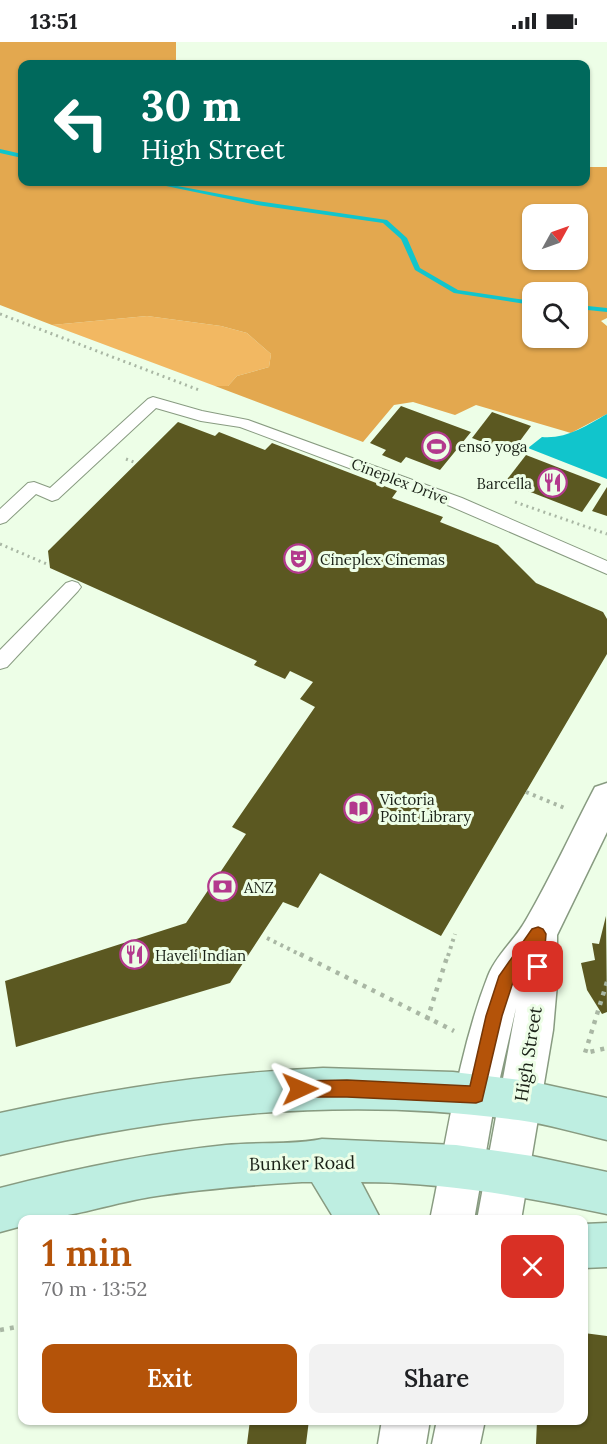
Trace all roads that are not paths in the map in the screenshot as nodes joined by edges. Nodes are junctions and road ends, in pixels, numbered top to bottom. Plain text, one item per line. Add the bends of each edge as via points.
1 (0, 518) edge
2 (607, 568) edge
3 (72, 587) dead end
4 (0, 662) edge
5 (607, 797) edge
6 (538, 934) junction
7 (476, 1095) junction
8 (521, 1100) junction
9 (607, 1119) edge
10 (0, 1134) edge
11 (322, 1160) junction
12 (462, 1168) junction
13 (507, 1173) junction
14 (607, 1193) edge
15 (0, 1210) edge
16 (357, 1215) edge
17 (453, 1215) edge
18 (500, 1215) edge
19 (607, 1245) edge
20 (588, 1246) edge
21 (405, 1425) edge
22 (460, 1425) edge
23 (402, 1444) edge
24 (456, 1444) edge

1 - 2 lane, Cineplex Drive via 34,487 52,495 153,402 225,427 243,423 445,498
3 - 4 lane
5 - 6 street, High Street
6 - 7 street, High Street via 507,976
6 - 8 street, High Street via 538,984
7 - 8 main road
7 - 10 main road via 347,1088 277,1089 143,1104
7 - 12 street, High Street
8 - 9 main road
8 - 13 street, High Street
11 - 12 main road, Bunker Road
11 - 15 main road, Bunker Road via 251,1163 113,1181
11 - 16 main road
12 - 13 main road, Bunker Road
12 - 17 street, High Street
13 - 14 main road, Bunker Road
13 - 18 street, High Street
19 - 20 main road
21 - 23 street
22 - 24 street

